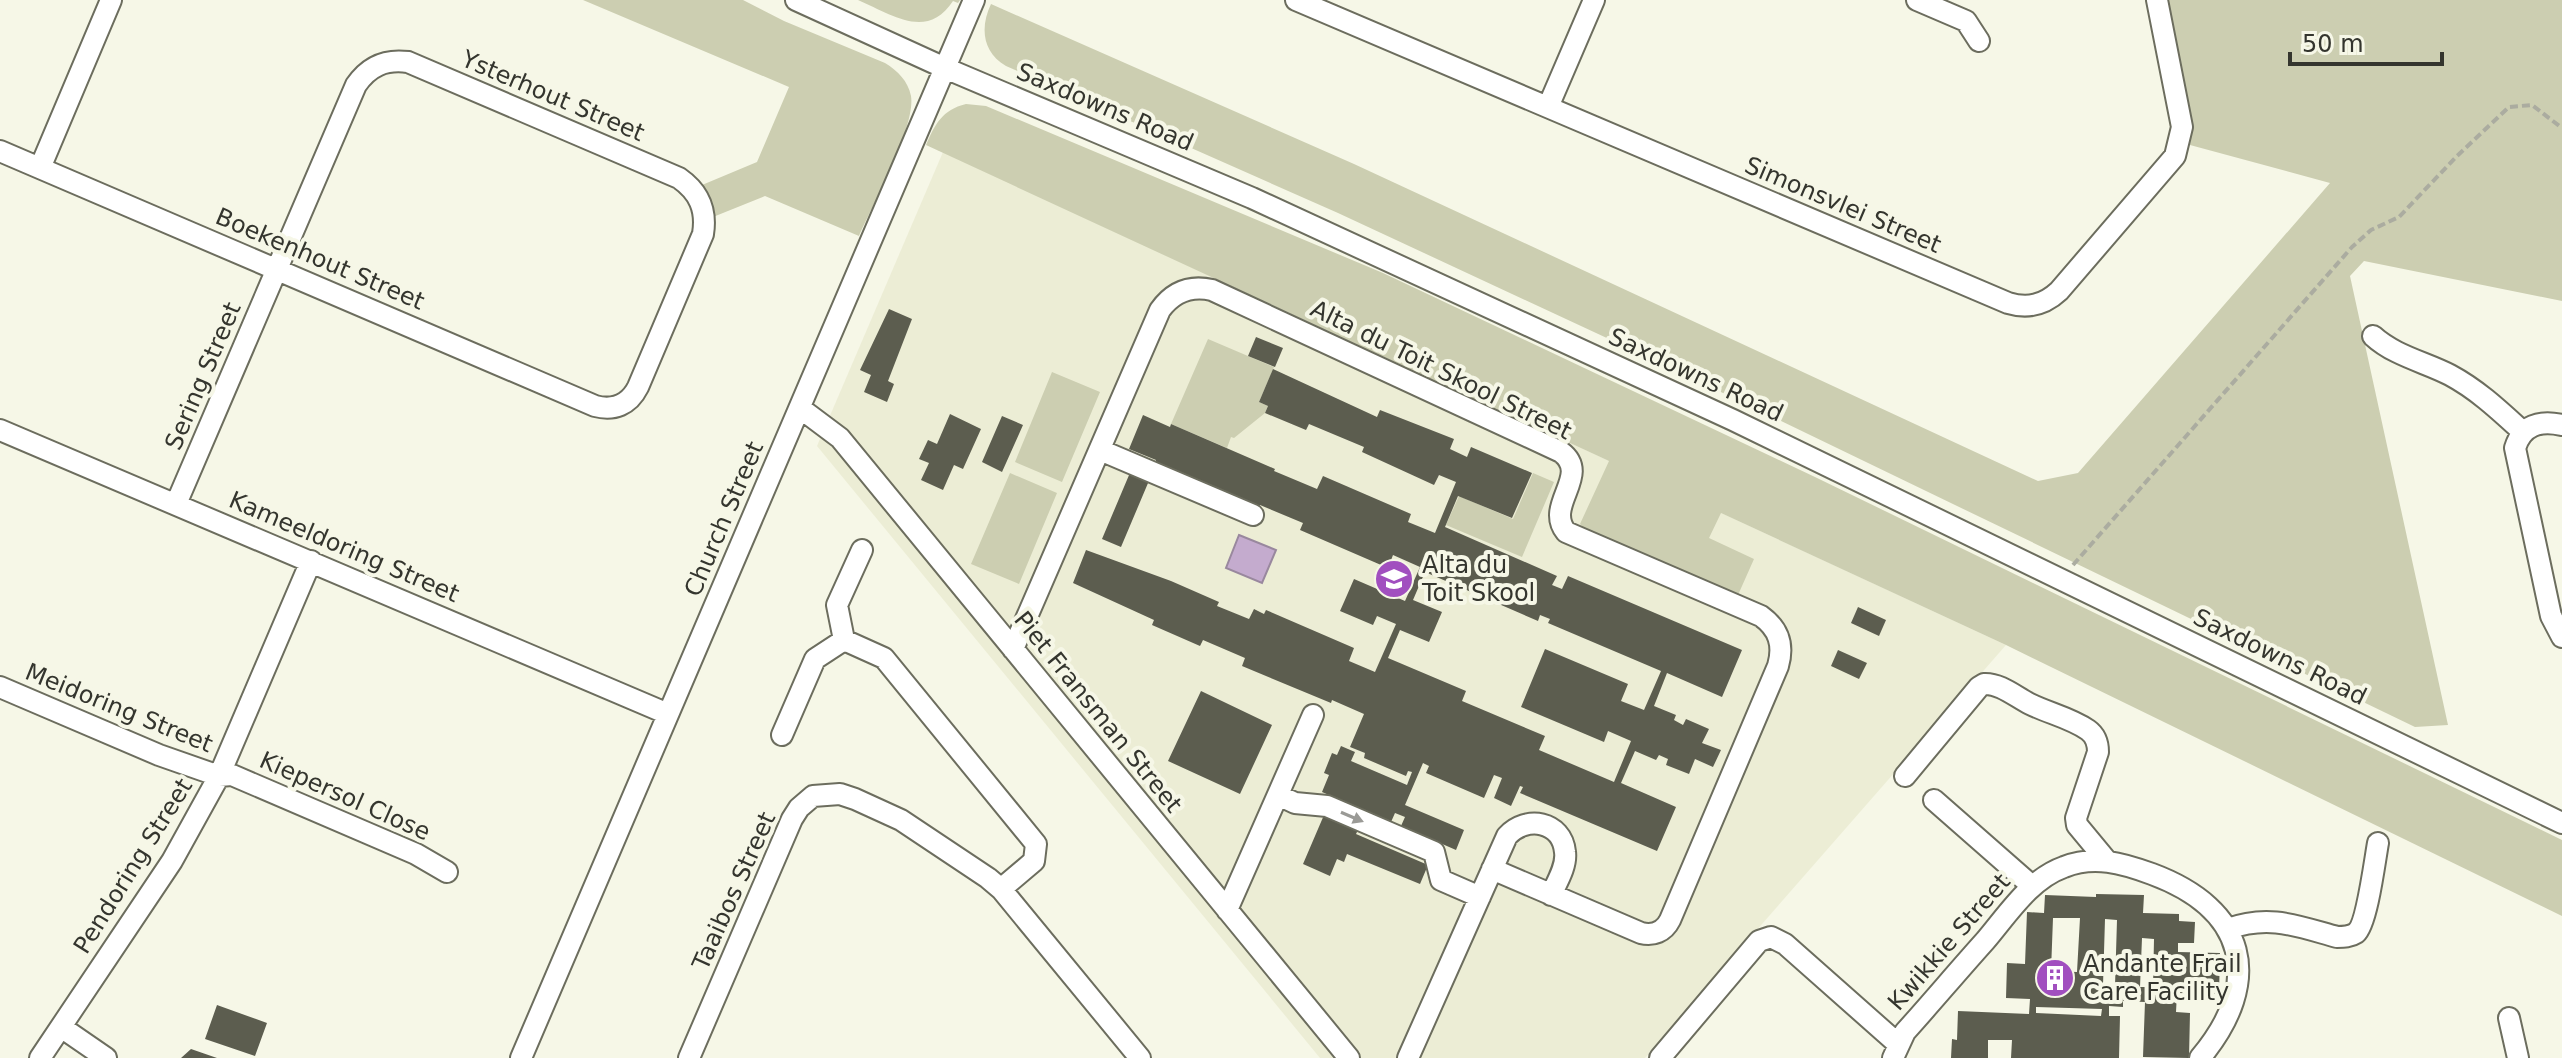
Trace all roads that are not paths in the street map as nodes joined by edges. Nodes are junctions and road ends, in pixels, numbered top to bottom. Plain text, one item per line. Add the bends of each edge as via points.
1 (111, 0) edge
2 (796, 0) edge
3 (974, 0) edge
4 (1296, 0) edge
5 (1594, 0) edge
6 (1917, 0) edge
7 (2157, 0) edge
8 (1979, 41) dead end
9 (945, 68) junction
10 (1548, 107) junction
11 (0, 151) edge
12 (40, 168) junction
13 (277, 269) junction
14 (2373, 336) dead end
15 (620, 406) joint
16 (800, 408) junction
17 (2562, 425) edge
18 (0, 430) edge
19 (2523, 432) junction
20 (1100, 450) junction
21 (176, 504) junction
22 (1253, 515) dead end
23 (862, 550) dead end
24 (311, 561) junction
25 (2562, 637) edge
26 (844, 640) junction
27 (1013, 649) junction
28 (0, 687) edge
29 (668, 714) junction
30 (1313, 715) dead end
31 (782, 735) dead end
32 (219, 776) junction
33 (1905, 776) dead end
34 (1278, 795) junction
35 (1934, 800) dead end
36 (2562, 823) edge
37 (2378, 843) dead end
38 (2106, 860) junction
39 (1492, 869) junction
40 (447, 872) dead end
41 (2032, 886) junction
42 (1001, 889) junction
43 (1551, 895) junction
44 (1480, 897) junction
45 (1227, 910) junction
46 (2228, 929) junction
47 (2509, 1018) dead end
48 (61, 1027) junction
49 (1895, 1051) edge
50 (526, 1057) edge
51 (40, 1058) edge
52 (106, 1058) edge
53 (689, 1058) edge
54 (1140, 1058) edge
55 (1349, 1058) edge
56 (1408, 1058) edge
57 (1660, 1058) edge
58 (2200, 1058) edge
59 (2518, 1058) edge

1 - 12 street
2 - 9 street, Saxdowns Road
3 - 9 street, Church Street
4 - 10 street, Simonsvlei Street
5 - 10 street
6 - 8 street via 1966,21
7 - 10 street, Simonsvlei Street via 2182,127 2175,156 2059,291 2034,305 2008,303
9 - 16 street, Church Street
9 - 36 street, Saxdowns Road via 1266,205 1733,420
11 - 12 street, Boekenhout Street
12 - 13 street, Boekenhout Street
13 - 15 street, Boekenhout Street via 595,406
13 - 15 street, Ysterhout Street via 356,85 377,65 408,62 679,178 696,193 704,213 703,234 638,387
13 - 21 street, Sering Street
14 - 19 street via 2487,398
16 - 27 street, Piet Fransman Street via 840,438
16 - 29 street, Church Street
17 - 19 street via 2538,423
18 - 21 street, Kameeldoring Street
19 - 25 street via 2516,458 2551,616
20 - 22 street
20 - 27 street, Alta du Toit Skool Street
20 - 43 street, Alta du Toit Skool Street via 1160,310 1179,292 1212,290 1561,452 1572,469 1559,511 1566,532 1769,622 1780,639 1778,666 1667,926 1646,934
21 - 24 street, Kameeldoring Street
23 - 26 street via 837,605
24 - 29 street, Kameeldoring Street
24 - 32 street, Pendoring Street
26 - 31 street via 815,659
26 - 42 street via 884,658 1033,838 1034,861
27 - 45 street, Piet Fransman Street
28 - 32 street, Meidoring Street
29 - 50 street, Church Street
30 - 34 street
32 - 40 street, Kiepersol Close via 232,775 261,787
32 - 48 street, Pendoring Street via 172,861
33 - 38 street via 1979,687 1997,685 2094,736 2098,752 2076,818
34 -> 44 street via 1295,803 1327,806 1434,852 1441,880
34 - 45 street
35 - 41 street
37 - 46 street via 2356,933 2337,937 2269,920
38 - 41 street, Kwikkie Street via 2063,867
38 - 46 street, Kwikkie Street via 2180,885 2209,906
39 - 43 street, Alta du Toit Skool Street
39 - 43 street via 1513,829 1528,823 1545,825 1559,836 1566,854
39 - 44 street
41 - 49 street, Kwikkie Street
42 - 53 street, Taaibos Street via 889,815 840,794 813,796 792,819
42 - 54 street, Taaibos Street
44 - 56 street
45 - 55 street, Piet Fransman Street
46 - 58 street, Kwikkie Street via 2238,954 2239,978 2229,1010
47 - 59 street
48 - 51 street, Pendoring Street
48 - 52 street
49 - 57 street via 1785,944 1771,937 1759,941

